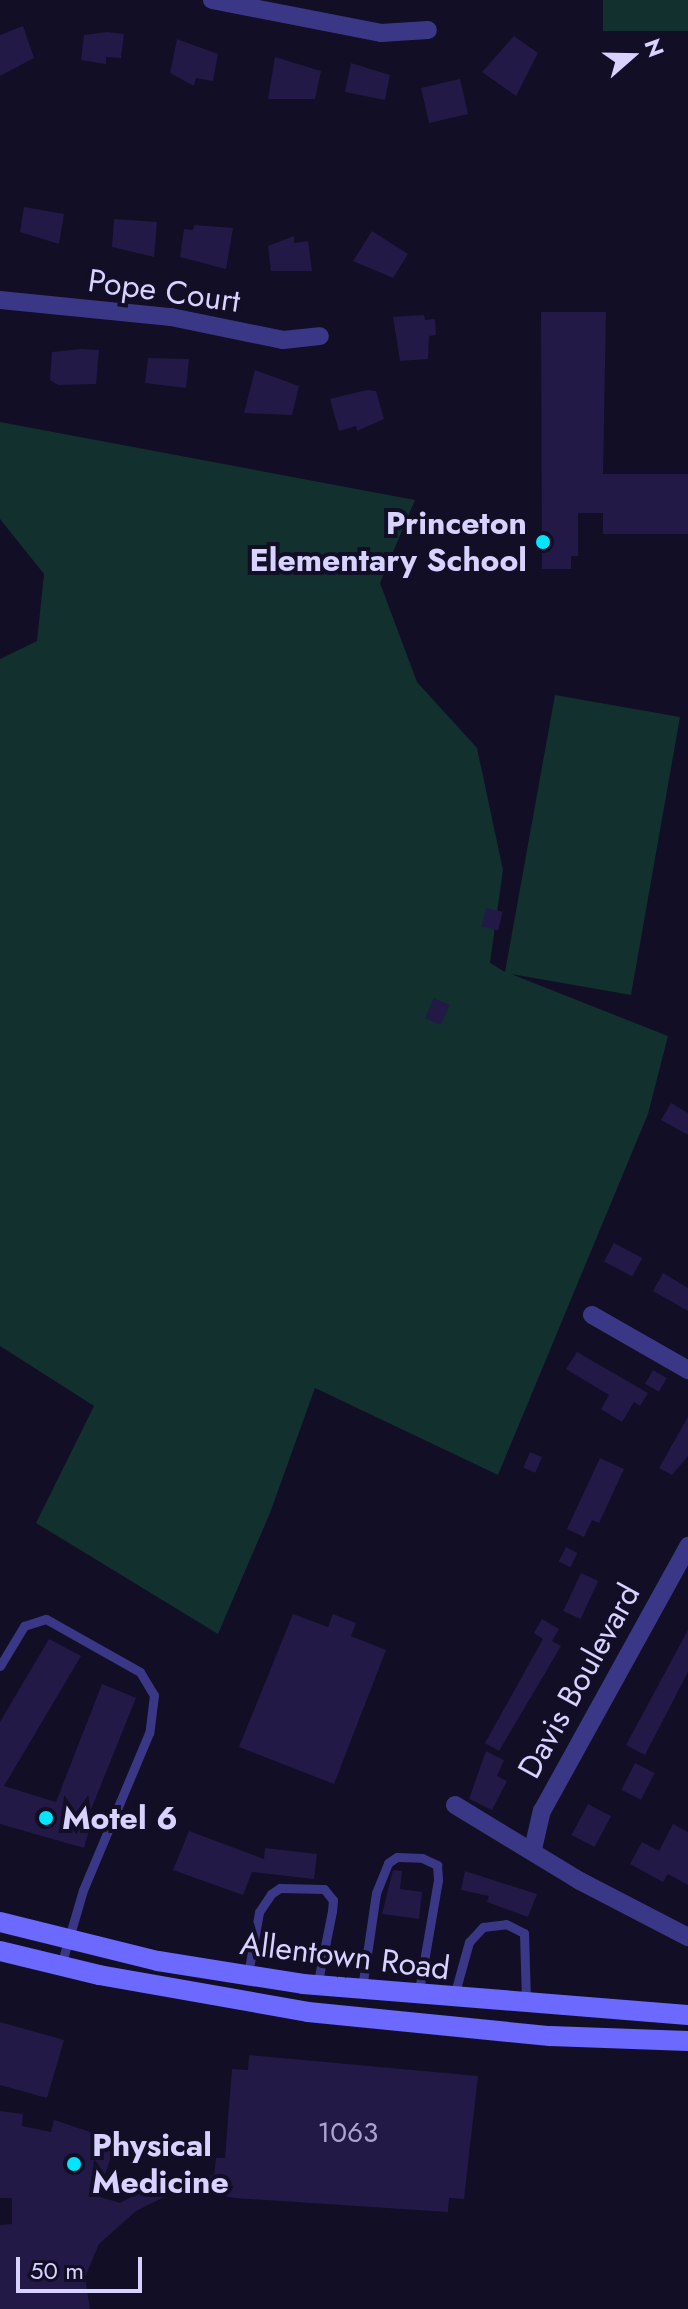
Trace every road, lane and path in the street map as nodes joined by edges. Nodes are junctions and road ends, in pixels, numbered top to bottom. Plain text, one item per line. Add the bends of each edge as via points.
1 (212, 0) edge
2 (428, 30) dead end
3 (0, 300) edge
4 (320, 336) dead end
5 (592, 1315) dead end
6 (688, 1370) edge
7 (688, 1546) edge
8 (0, 1666) edge
9 (455, 1805) dead end
10 (533, 1849) junction
11 (0, 1922) edge
12 (688, 1937) edge
13 (68, 1940) junction
14 (0, 1951) edge
15 (61, 1967) junction
16 (248, 1976) junction
17 (317, 1986) junction
18 (362, 1991) junction
19 (417, 1996) junction
20 (454, 2000) junction
21 (526, 2005) junction
22 (688, 2015) edge
23 (688, 2041) edge

1 - 2 street via 381,33
3 - 4 street, Pope Court via 171,317 283,340
5 - 6 street
7 - 10 street, Davis Boulevard via 542,1811
8 - 13 lane via 24,1626 46,1619 140,1672 154,1695 149,1733 83,1890
9 - 10 street
10 - 12 street
11 - 13 main road, Allentown Road
13 - 15 lane
13 - 16 main road, Allentown Road
14 - 15 main road, Allentown Road
15 - 23 main road, Allentown Road via 308,2012 550,2036
16 - 17 main road, Allentown Road
16 - 17 lane via 259,1912 271,1894 280,1888 324,1889 333,1900
17 - 18 main road, Allentown Road
18 - 19 main road, Allentown Road
18 - 19 lane via 376,1893 388,1863 397,1857 422,1858 437,1865 438,1880
19 - 20 main road, Allentown Road
20 - 21 main road, Allentown Road
20 - 21 lane via 469,1942 483,1927 506,1924 524,1933
21 - 22 main road, Allentown Road

